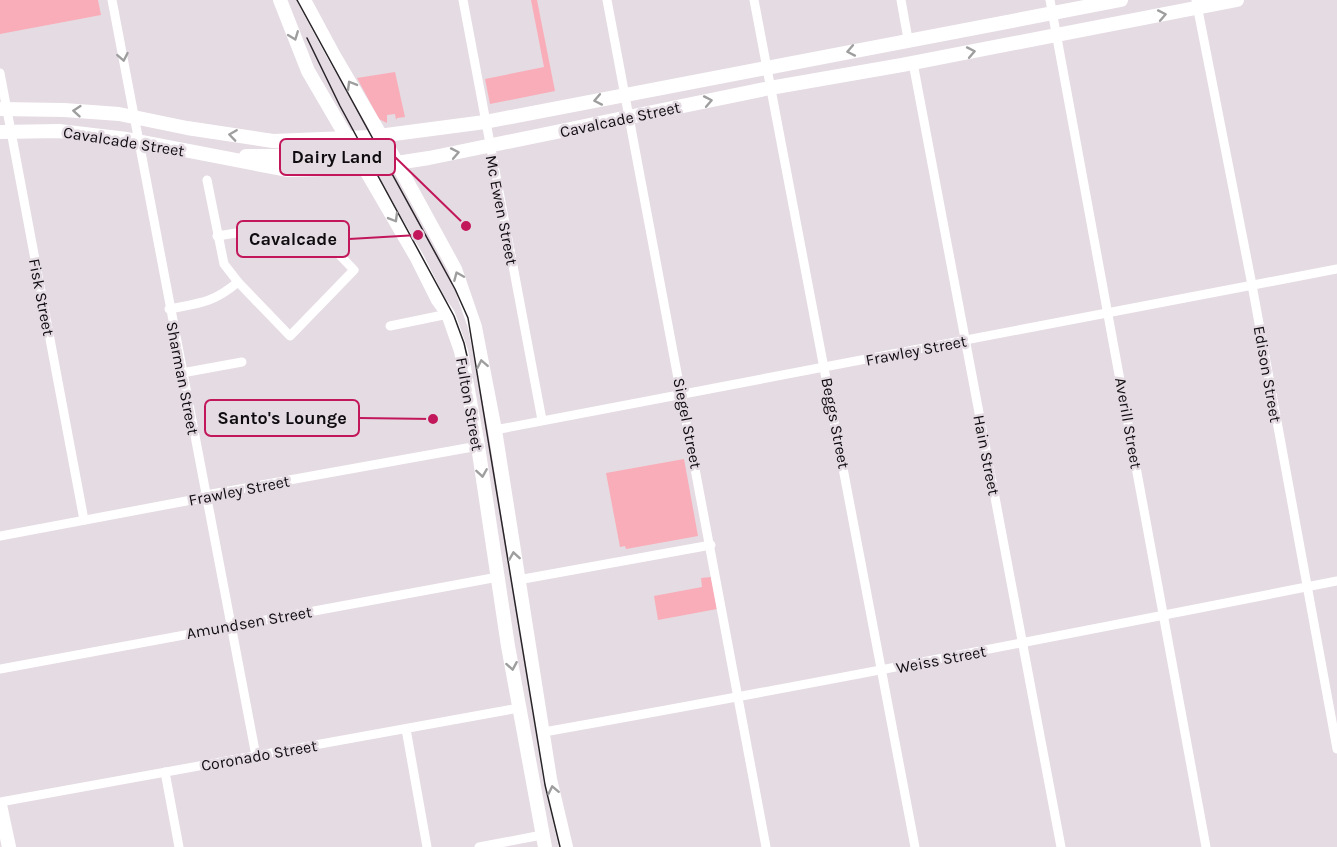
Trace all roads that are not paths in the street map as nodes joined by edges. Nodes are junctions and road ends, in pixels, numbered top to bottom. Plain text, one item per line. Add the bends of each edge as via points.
1 (112, 0) edge
2 (280, 0) edge
3 (304, 0) edge
4 (463, 0) edge
5 (607, 0) edge
6 (754, 0) edge
7 (901, 0) edge
8 (1121, 0) edge
9 (1237, 0) edge
10 (1197, 4) edge
11 (1051, 7) edge
12 (1057, 35) junction
13 (908, 39) junction
14 (913, 63) junction
15 (766, 67) junction
16 (0, 73) edge
17 (770, 88) junction
18 (625, 94) junction
19 (3, 109) edge
20 (630, 116) junction
21 (135, 117) junction
22 (485, 122) junction
23 (5, 132) edge
24 (380, 136) junction
25 (138, 141) junction
26 (350, 144) junction
27 (490, 146) junction
28 (214, 156) junction
29 (398, 163) junction
30 (364, 168) junction
31 (207, 180) dead end
32 (217, 236) junction
33 (303, 236) dead end
34 (331, 246) dead end
35 (1337, 269) edge
36 (238, 282) junction
37 (1252, 285) junction
38 (169, 309) junction
39 (1109, 313) junction
40 (448, 314) junction
41 (390, 327) dead end
42 (965, 340) junction
43 (243, 362) dead end
44 (825, 368) junction
45 (182, 373) junction
46 (682, 394) junction
47 (542, 420) junction
48 (495, 430) junction
49 (478, 446) junction
50 (206, 495) junction
51 (84, 520) junction
52 (0, 536) edge
53 (711, 545) junction
54 (498, 577) junction
55 (518, 580) junction
56 (1337, 580) edge
57 (1306, 587) junction
58 (1164, 615) junction
59 (231, 626) junction
60 (1022, 642) junction
61 (0, 669) edge
62 (883, 670) junction
63 (739, 697) junction
64 (519, 708) junction
65 (406, 729) junction
66 (544, 732) junction
67 (1337, 749) edge
68 (256, 756) junction
69 (165, 772) junction
70 (0, 803) edge
71 (544, 841) edge
72 (9, 847) edge
73 (179, 847) edge
74 (427, 847) edge
75 (479, 847) edge
76 (566, 847) edge
77 (766, 847) edge
78 (915, 847) edge
79 (1061, 847) edge
80 (1206, 847) edge

1 -> 21 street, Sharman Street
2 -> 26 main road, Fulton Street via 308,71
24 -> 3 main road, Fulton Street
4 - 22 street, Mc Ewen Street
5 - 18 street, Siegel Street
6 - 15 street, Beggs Street
7 - 13 street
8 - 11 main road, Cavalcade Street
9 - 10 main road, Cavalcade Street
12 -> 10 main road, Cavalcade Street
10 - 37 street, Edison Street
11 - 12 street, Averill Street
11 - 13 main road, Cavalcade Street
14 -> 12 main road, Cavalcade Street
12 - 39 street, Averill Street
13 -> 15 main road, Cavalcade Street
14 - 17 main road, Cavalcade Street
14 - 42 street, Hain Street
15 - 17 street, Beggs Street
15 - 18 main road, Cavalcade Street
16 - 19 street, Fisk Street
20 -> 17 main road, Cavalcade Street
17 - 44 street, Beggs Street
18 - 20 street, Siegel Street
18 -> 22 main road, Cavalcade Street
21 -> 19 main road, Cavalcade Street
19 - 23 street, Fisk Street
20 - 27 main road, Cavalcade Street
20 - 46 street, Siegel Street
21 - 25 street, Sharman Street
26 -> 21 main road, Cavalcade Street via 273,141
22 - 24 main road, Cavalcade Street
22 - 27 street, Mc Ewen Street
23 - 25 main road, Cavalcade Street via 59,131
23 - 51 street, Fisk Street
24 - 26 main road, Cavalcade Street via 374,143
24 - 29 main road, Fulton Street
25 - 28 main road, Cavalcade Street
25 - 38 street, Sharman Street
26 - 28 main road via 275,156
26 - 30 main road, Fulton Street
29 -> 27 main road, Cavalcade Street
27 - 47 street, Mc Ewen Street
28 - 30 main road, Cavalcade Street via 287,170
29 - 30 main road, Cavalcade Street
48 -> 29 main road, Fulton Street via 475,327 462,287
30 -> 40 main road, Fulton Street
31 - 32 street
32 - 33 street via 249,231
32 - 36 street via 224,264
34 - 36 street via 354,270 290,336
35 - 37 street, Frawley Street
36 - 38 street via 208,302
37 - 39 street, Frawley Street
37 - 57 street, Edison Street
38 - 45 street, Sharman Street
39 - 42 street, Frawley Street
39 - 58 street, Averill Street
40 - 41 street
40 - 49 main road, Fulton Street via 461,351
42 - 44 street, Frawley Street
42 - 60 street, Hain Street
43 - 45 street
44 - 46 street, Frawley Street
44 - 62 street, Beggs Street
45 - 50 street, Sharman Street
46 - 47 street, Frawley Street
46 - 53 street, Siegel Street
47 - 48 street, Frawley Street
55 -> 48 main road, Fulton Street
49 - 50 street, Frawley Street
49 -> 54 main road, Fulton Street
50 - 51 street, Frawley Street
50 - 59 street, Sharman Street
51 - 52 street, Frawley Street
53 - 55 street
53 - 63 street, Siegel Street
54 - 59 street, Amundsen Street
54 -> 64 main road, Fulton Street
55 - 66 main road, Fulton Street
56 - 57 street, Weiss Street
57 - 58 street, Weiss Street
57 - 67 street, Edison Street
58 - 60 street, Weiss Street
58 - 80 street, Averill Street
59 - 61 street, Amundsen Street
59 - 68 street, Sharman Street
60 - 62 street, Weiss Street
60 - 79 street, Hain Street
62 - 63 street, Weiss Street
62 - 78 street, Beggs Street
63 - 66 street, Weiss Street
63 - 77 street, Siegel Street
64 - 65 street, Coronado Street
64 - 71 main road, Fulton Street
65 - 68 street, Coronado Street
65 - 74 street
76 -> 66 main road, Fulton Street
68 - 69 street, Coronado Street
69 - 70 street, Coronado Street
69 - 73 street
70 - 72 main road
71 - 75 street

